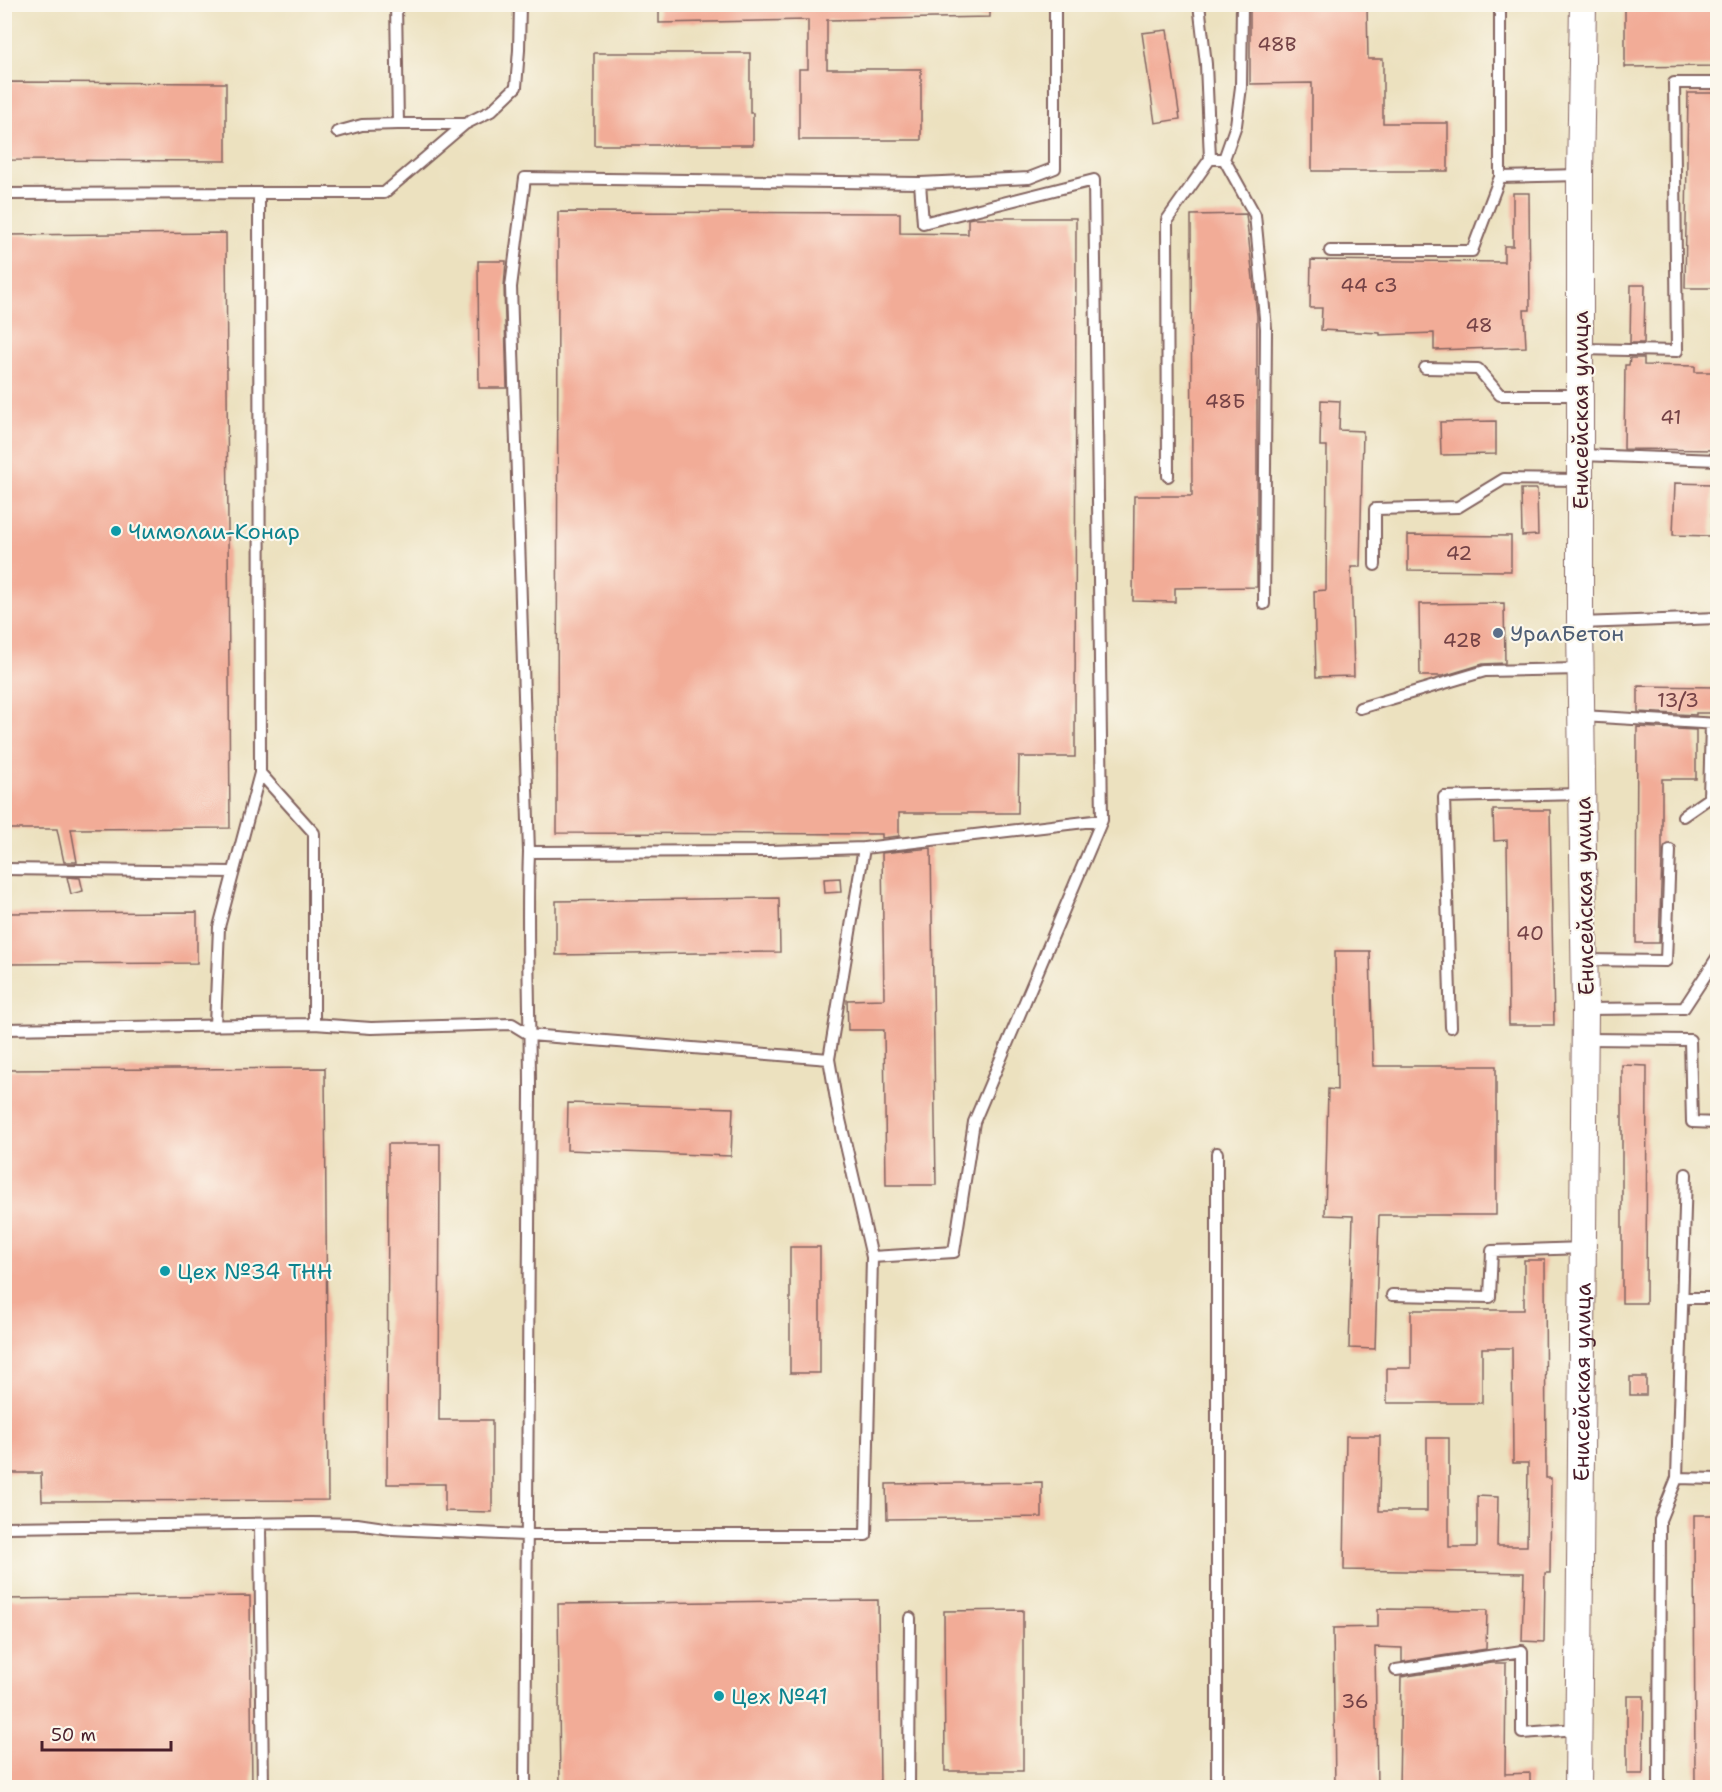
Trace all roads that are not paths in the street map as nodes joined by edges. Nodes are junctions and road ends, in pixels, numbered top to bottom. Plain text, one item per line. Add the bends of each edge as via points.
1 (396, 4) edge
2 (520, 4) edge
3 (1055, 4) edge
4 (1199, 4) edge
5 (1242, 4) edge
6 (1583, 4) edge
7 (1500, 12) dead end
8 (1718, 83) edge
9 (398, 124) junction
10 (465, 124) junction
11 (337, 132) dead end
12 (1210, 159) junction
13 (1224, 159) junction
14 (1580, 175) junction
15 (1500, 177) junction
16 (920, 183) junction
17 (259, 193) junction
18 (4, 194) edge
19 (1330, 251) dead end
20 (1581, 349) junction
21 (1425, 368) dead end
22 (1581, 395) junction
23 (1718, 459) edge
24 (1581, 468) junction
25 (1168, 476) dead end
26 (1375, 565) dead end
27 (1264, 604) dead end
28 (1718, 618) edge
29 (1580, 623) junction
30 (1581, 669) junction
31 (1360, 708) dead end
32 (1582, 716) junction
33 (1714, 724) edge
34 (260, 773) junction
35 (1583, 794) junction
36 (1683, 816) dead end
37 (1102, 820) junction
38 (864, 848) junction
39 (1670, 850) dead end
40 (529, 852) junction
41 (4, 869) edge
42 (234, 872) junction
43 (1718, 956) edge
44 (1585, 960) junction
45 (1585, 1009) junction
46 (314, 1024) junction
47 (215, 1026) junction
48 (1451, 1027) dead end
49 (4, 1029) edge
50 (530, 1035) junction
51 (1585, 1039) junction
52 (829, 1059) junction
53 (1718, 1123) edge
54 (1217, 1153) dead end
55 (1686, 1174) dead end
56 (1583, 1248) junction
57 (872, 1257) junction
58 (1392, 1295) dead end
59 (1682, 1298) junction
60 (1718, 1298) edge
61 (1677, 1478) junction
62 (1718, 1479) edge
63 (260, 1524) junction
64 (4, 1527) edge
65 (525, 1535) junction
66 (910, 1618) dead end
67 (1396, 1670) dead end
68 (1579, 1729) junction
69 (263, 1788) edge
70 (525, 1788) edge
71 (909, 1788) edge
72 (1217, 1788) edge
73 (1578, 1788) edge
74 (1659, 1788) edge

1 - 9 lane
2 - 10 lane via 516,87 492,111
3 - 16 lane via 1055,168 1029,178
4 - 12 lane
5 - 13 lane via 1241,87 1236,125
6 - 14 street, Енисейская улица
7 - 15 lane
8 - 20 lane via 1674,83 1677,351
9 - 10 lane
9 - 11 lane via 362,125
10 - 17 lane via 384,193
12 - 13 lane
12 - 25 lane via 1167,220
13 - 27 lane via 1255,215 1266,328
14 - 15 lane
14 - 20 street, Енисейская улица
15 - 19 lane via 1472,251
16 - 37 lane via 922,223 1094,180
16 - 40 lane via 525,178 512,287
17 - 18 lane
17 - 34 lane
20 - 22 street, Енисейская улица
21 - 22 lane via 1478,369 1500,395
22 - 24 street, Енисейская улица
23 - 24 lane
24 - 26 lane via 1504,479 1458,507 1375,509
24 - 29 street, Енисейская улица
28 - 29 lane
29 - 30 street, Енисейская улица
30 - 31 lane via 1485,671
30 - 32 street, Енисейская улица
32 - 33 lane
32 - 35 street, Енисейская улица
33 - 36 lane via 1709,798
34 - 42 lane
34 - 46 lane via 314,833
35 - 44 street, Енисейская улица
35 - 48 lane via 1444,797
37 - 38 lane
37 - 57 lane via 974,1122 954,1252
38 - 40 lane
38 - 52 lane
39 - 44 lane via 1666,961
40 - 50 lane
41 - 42 lane
42 - 47 lane via 219,927
43 - 45 lane via 1684,1008
44 - 45 street, Енисейская улица
45 - 51 street, Енисейская улица
46 - 47 lane
46 - 50 lane via 371,1028 512,1024
47 - 49 lane
50 - 52 lane
50 - 65 lane
51 - 53 lane via 1690,1040 1692,1122
51 - 56 street, Енисейская улица
52 - 57 lane
54 - 72 lane
55 - 59 lane
56 - 58 lane via 1492,1251 1490,1297
56 - 68 street, Енисейская улица
57 - 65 lane via 866,1535
59 - 60 lane
59 - 61 lane
61 - 62 lane
61 - 74 lane via 1660,1520
63 - 64 lane
63 - 65 lane via 357,1524
63 - 69 lane
65 - 70 lane
66 - 71 lane
67 - 68 lane via 1522,1651 1522,1733
68 - 73 street, Енисейская улица

